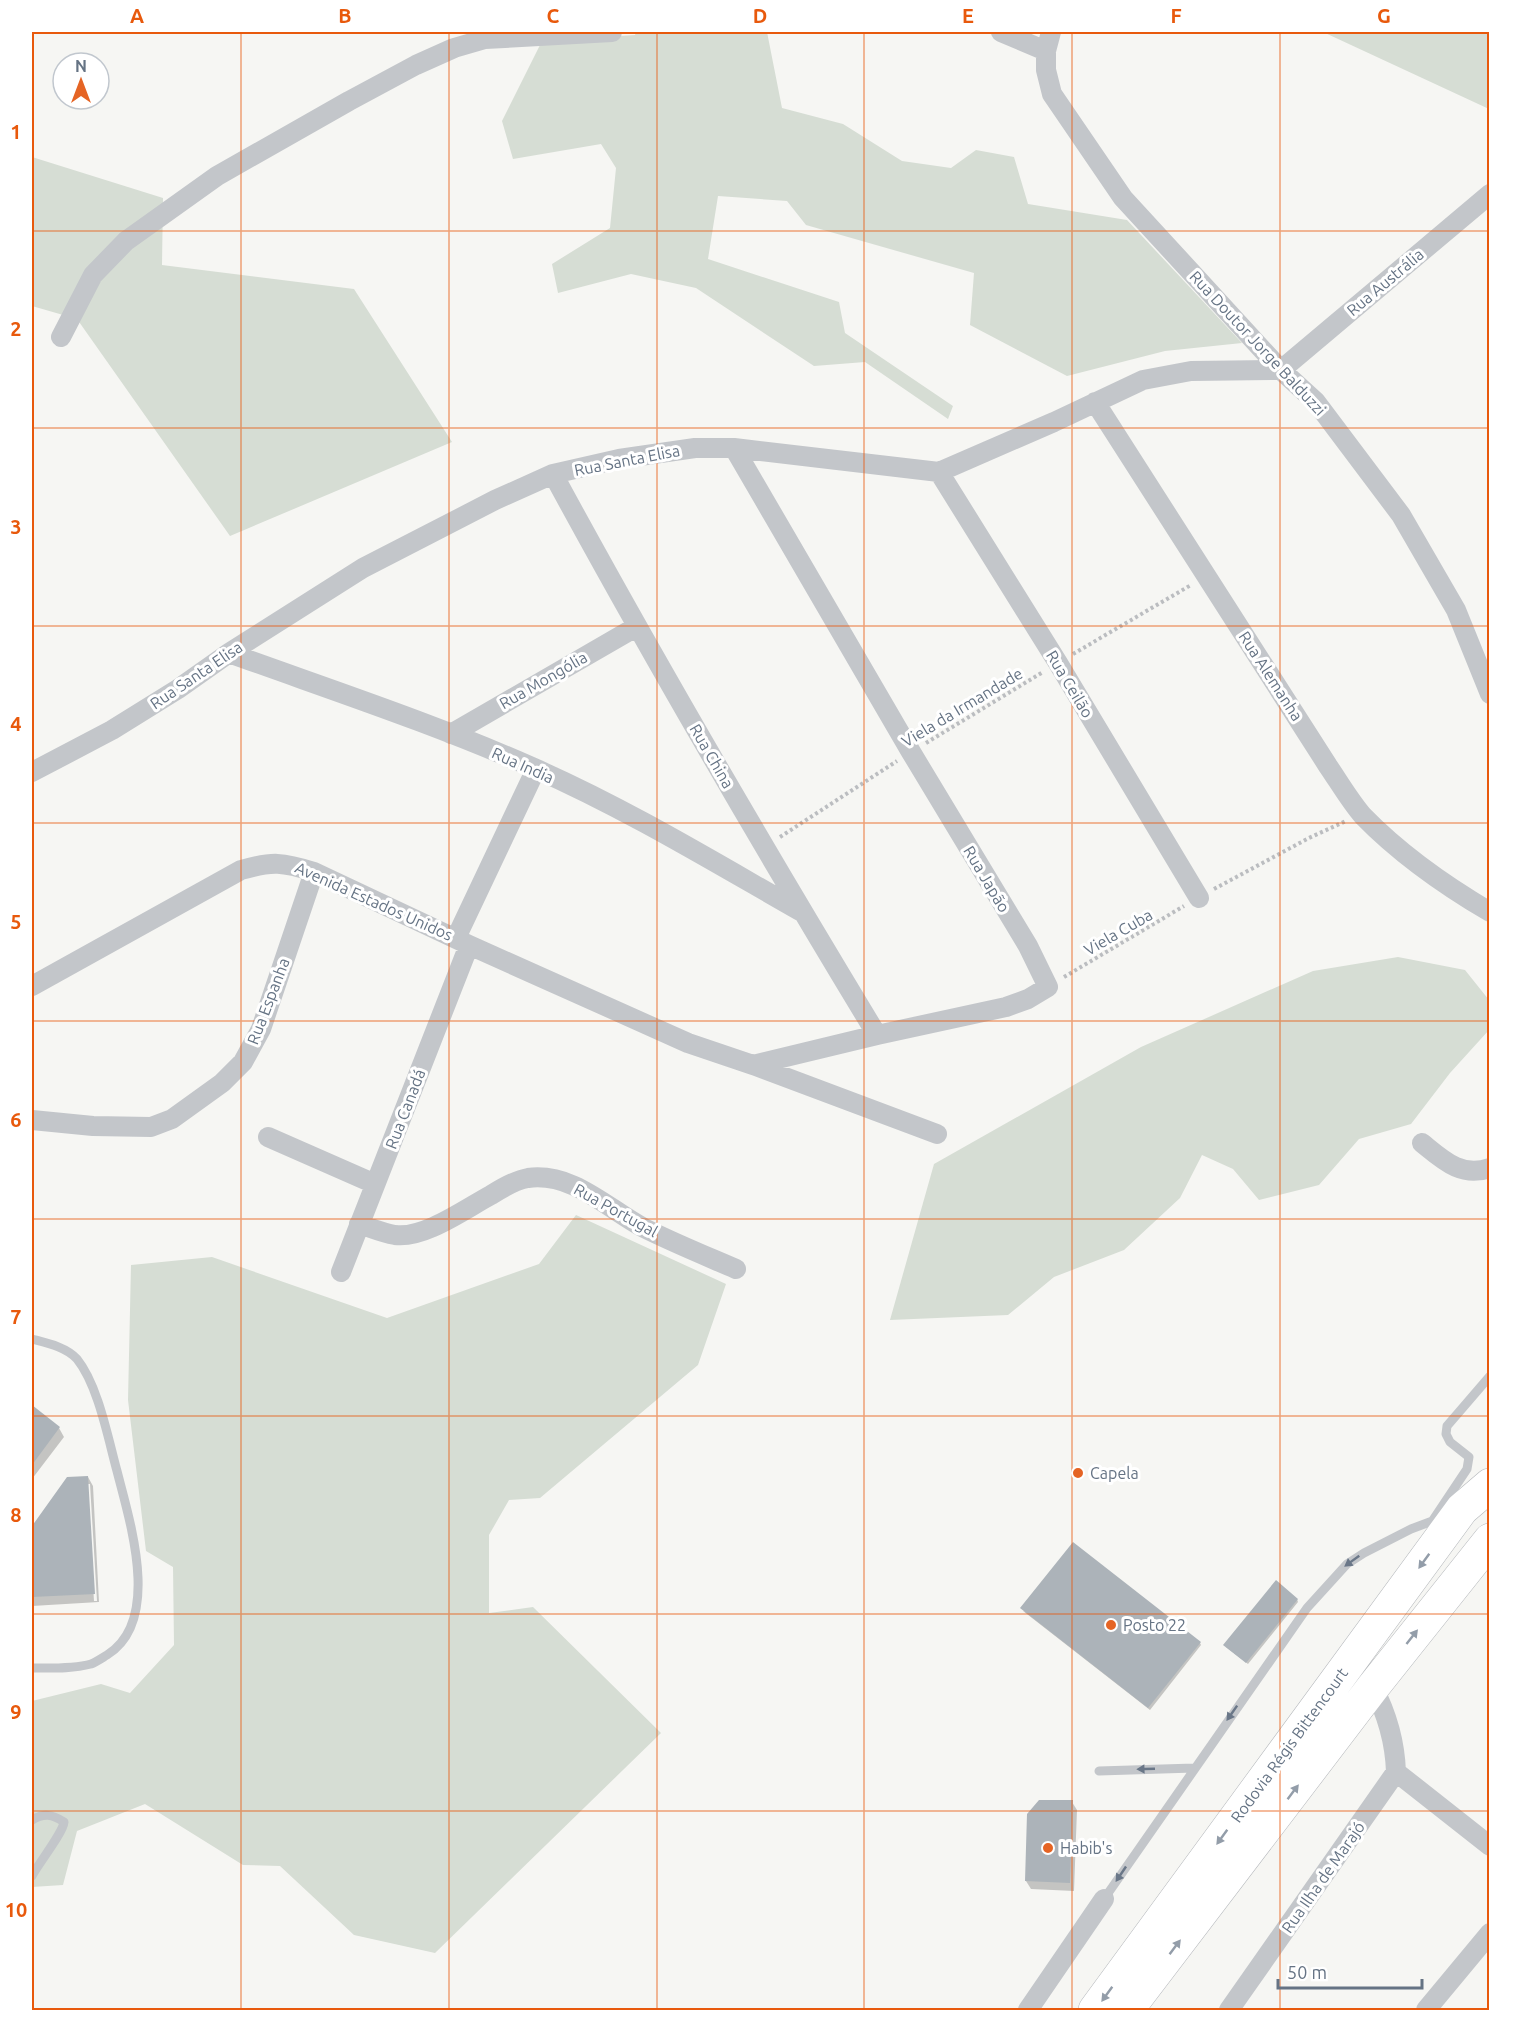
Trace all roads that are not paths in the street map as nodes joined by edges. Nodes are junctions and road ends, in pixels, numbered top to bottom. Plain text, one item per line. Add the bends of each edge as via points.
1 (612, 32) edge
2 (1001, 32) edge
3 (1051, 32) edge
4 (1046, 51) junction
5 (1490, 194) edge
6 (62, 337) dead end
7 (1281, 370) junction
8 (1095, 402) junction
9 (734, 448) junction
10 (939, 472) junction
11 (553, 474) junction
12 (636, 627) junction
13 (228, 653) junction
14 (1490, 694) edge
15 (451, 734) junction
16 (536, 769) junction
17 (32, 772) edge
18 (314, 872) junction
19 (1199, 898) road end
20 (802, 912) junction
21 (1490, 912) edge
22 (463, 941) junction
23 (32, 986) edge
24 (877, 1035) junction
25 (753, 1065) junction
26 (32, 1120) edge
27 (937, 1134) dead end
28 (268, 1137) dead end
29 (1422, 1143) dead end
30 (1490, 1168) edge
31 (375, 1184) junction
32 (359, 1224) junction
33 (736, 1269) dead end
34 (341, 1272) dead end
35 (32, 1338) edge
36 (1490, 1376) edge
37 (1490, 1485) edge
38 (1447, 1515) junction
39 (1490, 1540) edge
40 (32, 1668) edge
41 (1373, 1687) junction
42 (1194, 1768) junction
43 (1099, 1771) dead end
44 (1396, 1772) junction
45 (32, 1820) edge
46 (1490, 1846) edge
47 (32, 1876) edge
48 (1104, 1899) joint
49 (1490, 1933) edge
50 (1028, 2010) edge
51 (1095, 2010) edge
52 (1127, 2010) edge
53 (1229, 2010) edge
54 (1426, 2010) edge

1 - 6 street via 485,39 425,60 349,101 217,176 126,241 93,275
2 - 4 street
3 - 4 street, Rua Doutor Jorge Balduzzi
4 - 7 street, Rua Doutor Jorge Balduzzi via 1052,94 1123,198
5 - 7 street, Rua Austrália
7 - 8 street via 1191,371 1143,380
7 - 14 street, Rua Doutor Jorge Balduzzi via 1316,402 1401,515 1456,610
8 - 10 street
8 - 21 street, Rua Alemanha via 1362,814 1430,873
9 - 10 street, Rua Santa Elisa
9 - 11 street, Rua Santa Elisa via 695,447
9 - 24 street, Rua Japão via 1028,946 1048,987 1006,1007
10 - 19 street, Rua Ceilão
11 - 12 street, Rua China
11 - 13 street, Rua Santa Elisa via 363,568
12 - 15 street, Rua Mongólia
12 - 20 street, Rua China
13 - 15 street, Rua India
13 - 17 street, Rua Santa Elisa via 112,730
15 - 16 street, Rua India
16 - 20 street, Rua India via 638,820
16 - 22 street, Rua Canadá
18 - 22 street, Avenida Estados Unidos
18 - 23 street, Avenida Estados Unidos via 288,863 264,863 241,870
18 - 26 street, Rua Espanha via 261,1029 243,1062 222,1083 172,1119 151,1127
20 - 24 street, Rua China
22 - 25 street, Avenida Estados Unidos via 688,1043
22 - 31 street, Rua Canadá
24 - 25 street
25 - 27 street
28 - 31 street
29 - 30 street via 1449,1165 1465,1171
31 - 32 street, Rua Canadá
32 - 33 street, Rua Portugal via 396,1235 415,1234 504,1187 527,1178 547,1179 591,1194 645,1228
32 - 34 street, Rua Canadá
35 - 40 lane via 56,1345 75,1358 86,1373 133,1531 139,1598 134,1622 116,1649 93,1664
36 - 38 lane via 1447,1426 1450,1442 1469,1457
37 - 38 highway, Rodovia Régis Bittencourt
38 -> 42 lane via 1347,1564 1307,1608
38 -> 51 highway, Rodovia Régis Bittencourt
41 -> 39 highway, Rodovia Régis Bittencourt
41 - 44 street via 1390,1728
52 -> 41 highway, Rodovia Régis Bittencourt
42 -> 43 lane
42 -> 48 lane
44 - 46 street
44 - 53 street, Rua Ilha de Marajó
45 - 47 lane via 41,1814 56,1816 64,1822
48 - 50 street
49 - 54 street

